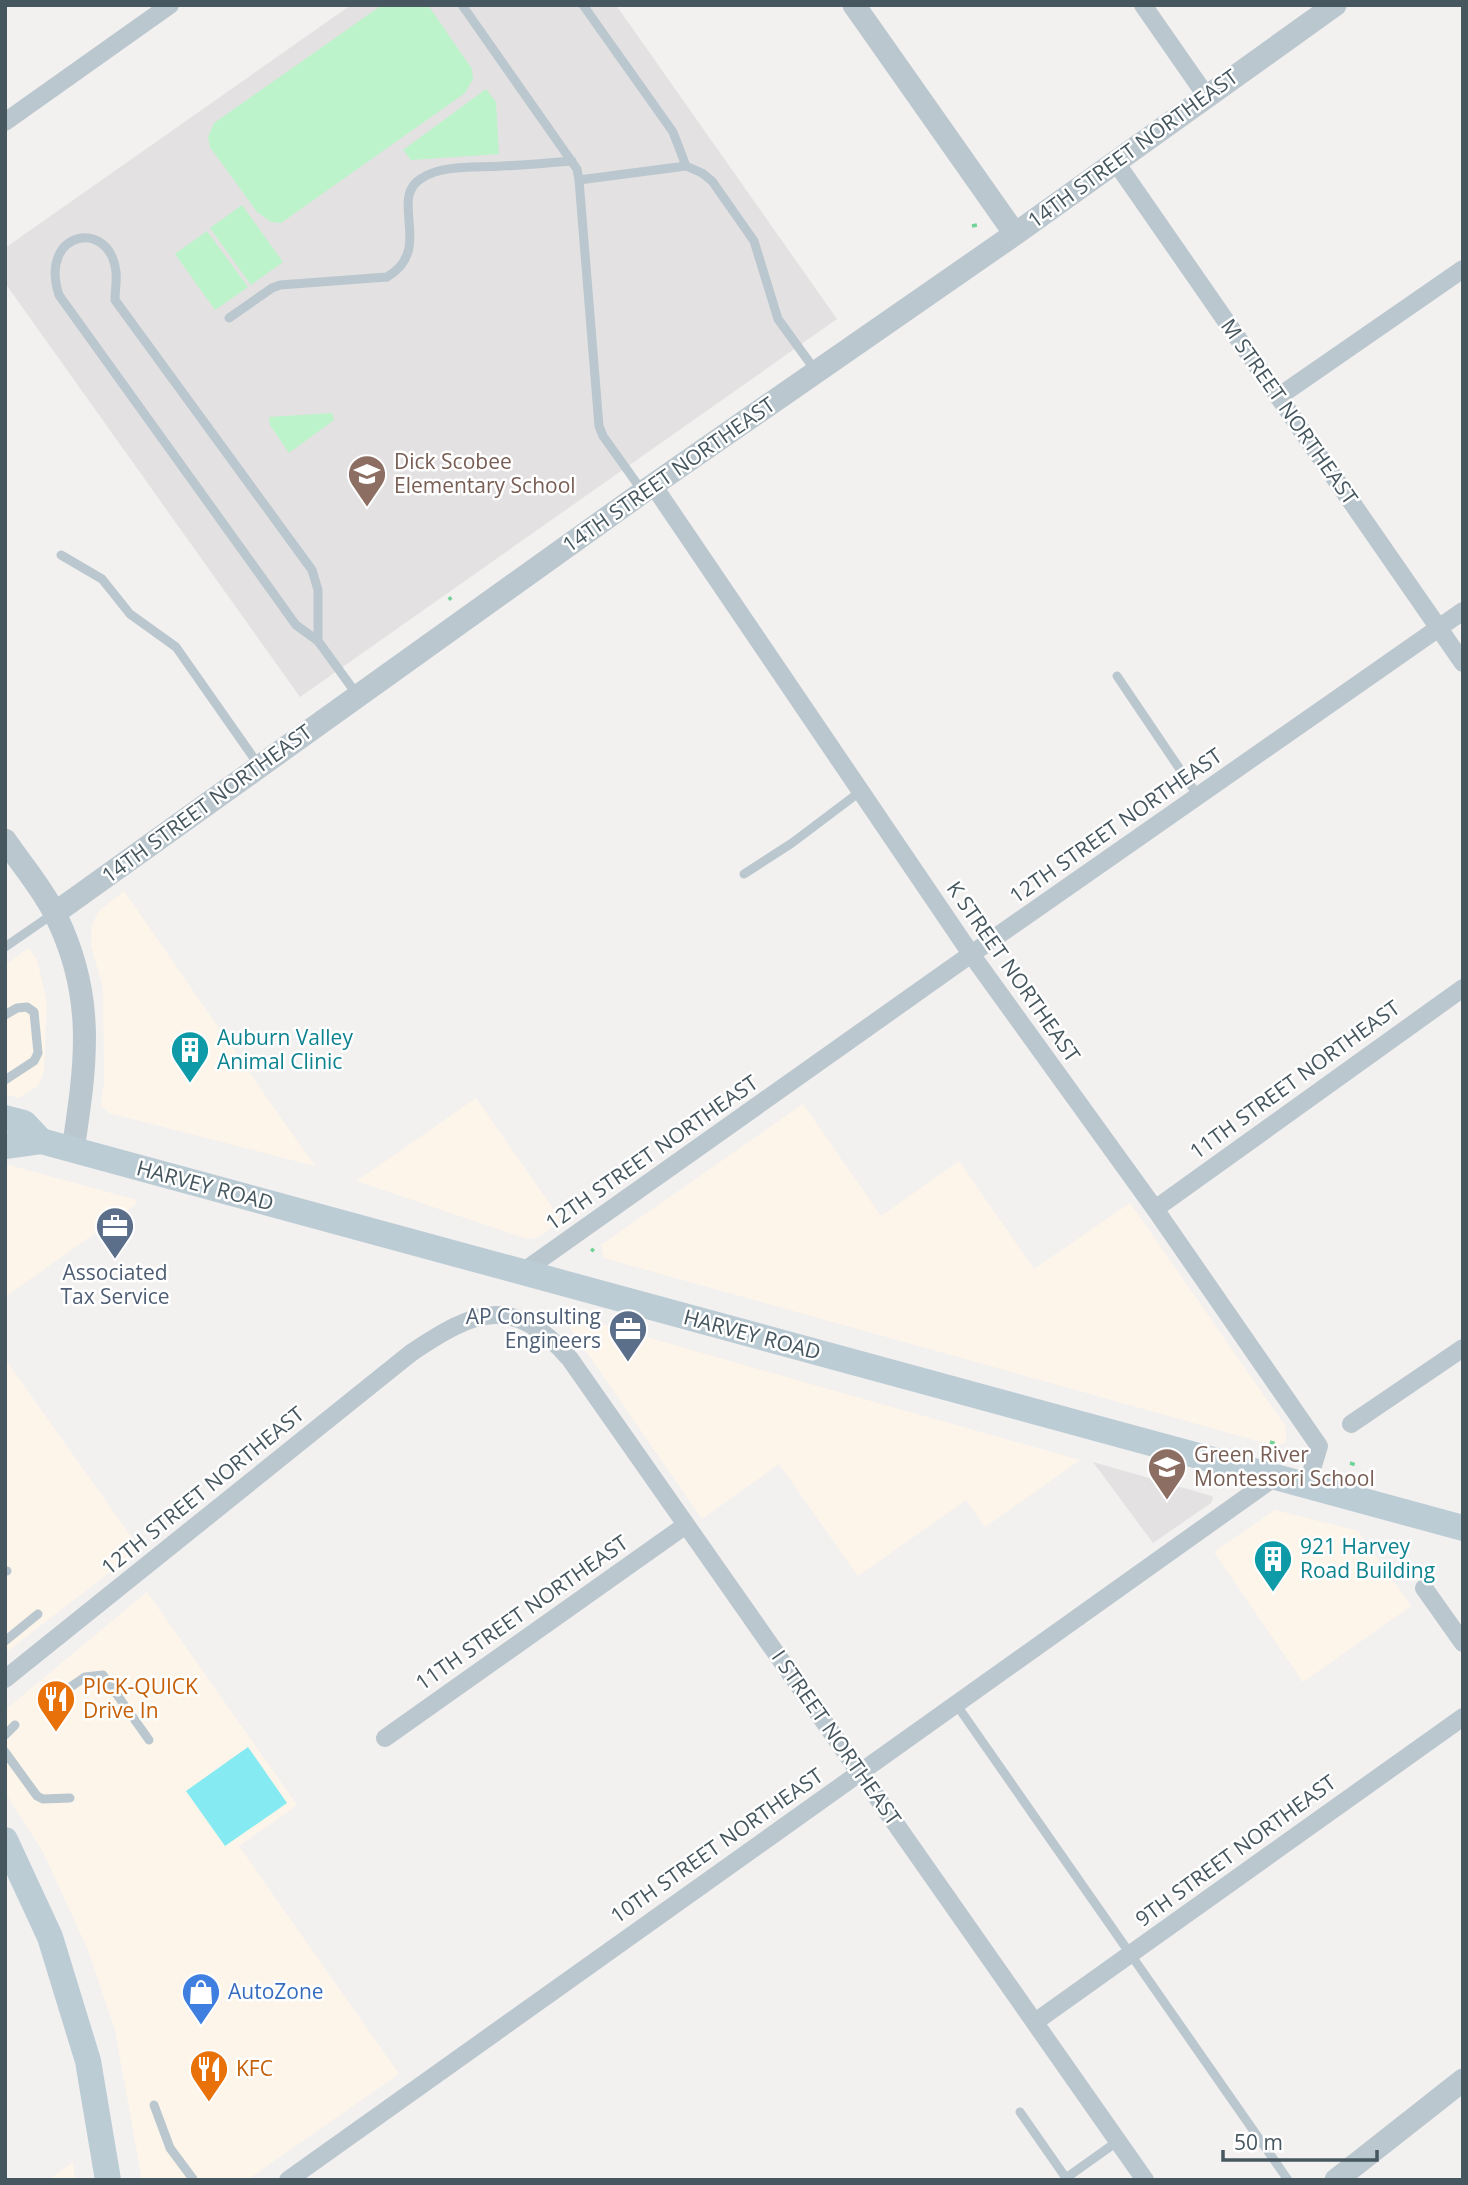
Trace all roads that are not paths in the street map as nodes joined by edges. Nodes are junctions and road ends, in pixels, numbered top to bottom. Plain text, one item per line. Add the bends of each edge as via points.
1 (170, 5) edge
2 (462, 5) edge
3 (583, 5) edge
4 (854, 5) edge
5 (1143, 5) edge
6 (1335, 5) edge
7 (1207, 97) junction
8 (5, 122) edge
9 (572, 161) junction
10 (1115, 161) junction
11 (686, 166) junction
12 (579, 180) junction
13 (1015, 234) junction
14 (1463, 269) edge
15 (229, 318) dead end
16 (817, 372) junction
17 (1278, 397) junction
18 (648, 488) junction
19 (61, 555) dead end
20 (1463, 611) edge
21 (1438, 628) junction
22 (318, 641) junction
23 (1463, 663) edge
24 (1117, 676) dead end
25 (358, 696) junction
26 (260, 766) junction
27 (861, 791) junction
28 (1198, 796) junction
29 (5, 841) edge
30 (744, 874) dead end
31 (55, 913) junction
32 (5, 947) edge
33 (971, 954) junction
34 (1463, 988) edge
35 (5, 1015) edge
36 (5, 1080) edge
37 (5, 1118) edge
38 (41, 1141) junction
39 (5, 1146) edge
40 (73, 1150) junction
41 (1155, 1209) junction
42 (522, 1273) junction
43 (509, 1316) joint
44 (1463, 1348) edge
45 (1351, 1424) dead end
46 (1275, 1477) junction
47 (1307, 1486) junction
48 (686, 1525) junction
49 (1463, 1528) edge
50 (1424, 1588) dead end
51 (38, 1615) dead end
52 (5, 1641) edge
53 (1463, 1643) edge
54 (5, 1679) edge
55 (56, 1697) dead end
56 (956, 1704) junction
57 (1463, 1717) edge
58 (15, 1725) dead end
59 (5, 1735) edge
60 (385, 1738) dead end
61 (149, 1740) dead end
62 (5, 1752) edge
63 (860, 1772) junction
64 (70, 1798) dead end
65 (5, 1840) edge
66 (1131, 1954) junction
67 (1035, 2022) junction
68 (1463, 2080) edge
69 (154, 2105) dead end
70 (1020, 2112) dead end
71 (1118, 2141) junction
72 (193, 2179) edge
73 (108, 2180) edge
74 (288, 2180) edge
75 (1146, 2180) edge
76 (1288, 2180) edge
77 (1336, 2180) edge

1 - 8 street
2 - 9 lane
3 - 11 lane via 673,132
4 - 13 street
5 - 7 street
6 - 7 street, 14TH STREET NORTHEAST
7 - 10 street, 14TH STREET NORTHEAST
9 - 12 lane
9 - 15 lane via 448,170 419,179 407,199 411,242 398,271 387,277 280,285
10 - 13 street, 14TH STREET NORTHEAST
10 - 17 street, M STREET NORTHEAST
11 - 12 lane
11 - 16 lane via 712,181 754,241 778,318
12 - 18 lane via 599,426
13 - 16 street, 14TH STREET NORTHEAST
14 - 17 street
16 - 18 street, 14TH STREET NORTHEAST
17 - 21 street, M STREET NORTHEAST
18 - 25 street, 14TH STREET NORTHEAST
18 - 27 street, K STREET NORTHEAST
19 - 26 lane via 102,579 130,614 176,647
20 - 21 street, 12TH STREET NORTHEAST
21 - 23 street, M STREET NORTHEAST
21 - 28 street, 12TH STREET NORTHEAST
22 - 22 lane via 296,625 59,295 54,267 59,253 75,239 85,236 104,247 116,272 115,300 312,570 318,590
22 - 25 lane
24 - 28 lane
25 - 26 street, 14TH STREET NORTHEAST
26 - 31 street, 14TH STREET NORTHEAST
27 - 30 lane
27 - 33 street, K STREET NORTHEAST
28 - 33 street, 12TH STREET NORTHEAST
29 - 31 street
31 - 32 lane, 14TH STREET NORTHEAST
31 - 40 street via 77,968 85,1019 85,1070
33 - 41 street, K STREET NORTHEAST
33 - 42 street, 12TH STREET NORTHEAST
34 - 41 street, 11TH STREET NORTHEAST
35 - 36 lane via 17,1008 34,1012 38,1054
37 - 38 main road, HARVEY ROAD via 24,1123
38 - 39 main road, HARVEY ROAD
38 - 40 main road, HARVEY ROAD
40 - 42 main road, HARVEY ROAD
41 - 47 street, K STREET NORTHEAST via 1319,1446
42 - 46 main road, HARVEY ROAD
43 - 48 street, I STREET NORTHEAST via 532,1323 570,1359
43 - 54 street, 12TH STREET NORTHEAST via 485,1315 463,1323 411,1353
44 - 45 street
46 - 47 main road, HARVEY ROAD
46 - 56 street, 10TH STREET NORTHEAST
47 - 49 main road, HARVEY ROAD
48 - 60 street, 11TH STREET NORTHEAST
48 - 63 street, I STREET NORTHEAST
50 - 53 street
51 - 52 lane
55 - 61 lane via 85,1677 103,1675
56 - 63 street, 10TH STREET NORTHEAST
56 - 66 lane
57 - 66 street, 9TH STREET NORTHEAST
58 - 59 lane
62 - 64 lane via 37,1796 43,1800
63 - 67 street, I STREET NORTHEAST
63 - 74 street, 10TH STREET NORTHEAST
65 - 73 main road via 50,1937 85,2049
66 - 67 street, 9TH STREET NORTHEAST
66 - 76 lane
67 - 71 street, I STREET NORTHEAST
68 - 77 street
69 - 72 lane via 170,2148
70 - 71 lane via 1066,2178
71 - 75 street, I STREET NORTHEAST

